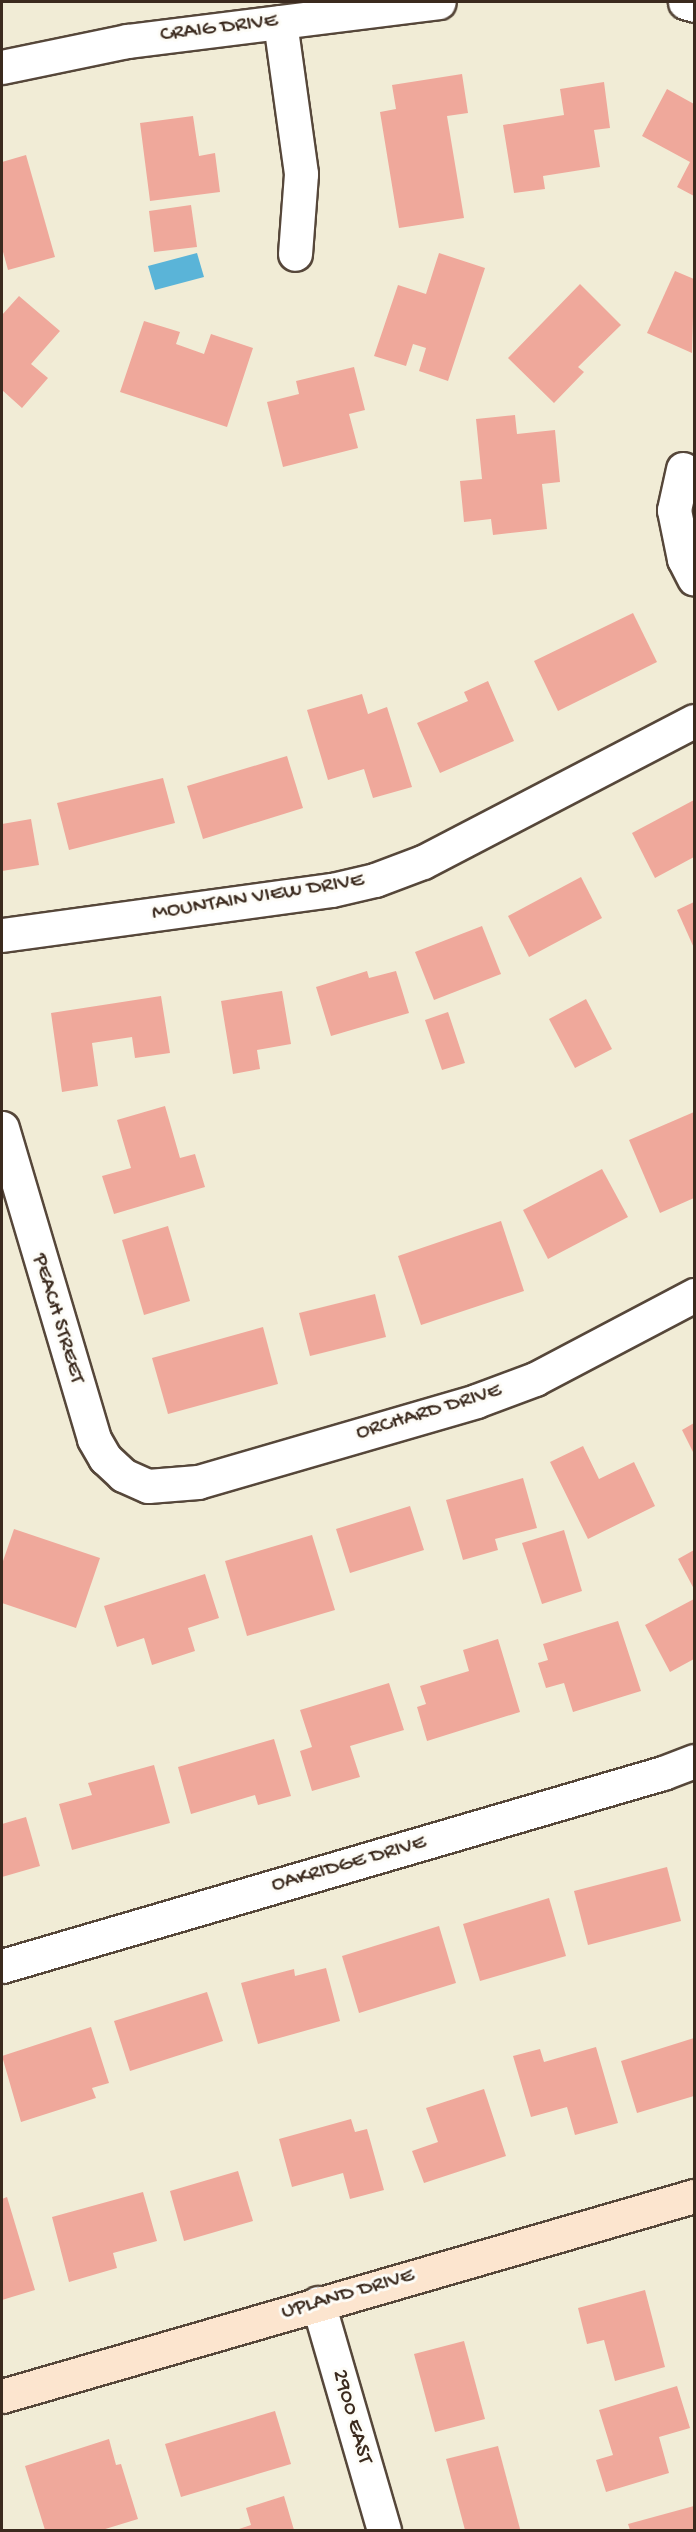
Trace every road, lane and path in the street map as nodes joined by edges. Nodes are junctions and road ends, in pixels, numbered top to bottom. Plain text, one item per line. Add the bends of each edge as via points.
1 (439, 2) edge
2 (685, 2) edge
3 (694, 4) edge
4 (280, 22) junction
5 (2, 67) edge
6 (295, 254) dead end
7 (682, 469) dead end
8 (694, 579) edge
9 (694, 721) edge
10 (2, 935) edge
11 (2, 1128) edge
12 (694, 1295) edge
13 (148, 1486) joint
14 (694, 1761) edge
15 (2, 1966) edge
16 (694, 2196) edge
17 (318, 2303) junction
18 (2, 2396) edge
19 (384, 2530) edge

1 - 4 street, CRAIG DRIVE
2 - 3 street
4 - 5 street, CRAIG DRIVE via 128,41
4 - 6 street via 301,174
7 - 8 street via 674,510 684,559
9 - 10 street, MOUNTAIN VIEW DRIVE via 423,862 375,880 332,890
11 - 13 street, PEACH STREET via 94,1439 105,1458 123,1475
12 - 13 street, ORCHARD DRIVE via 535,1378 476,1401 198,1482
14 - 15 street, OAKRIDGE DRIVE
16 - 17 street, UPLAND DRIVE
17 - 18 street, UPLAND DRIVE
17 - 19 street, 2900 EAST

